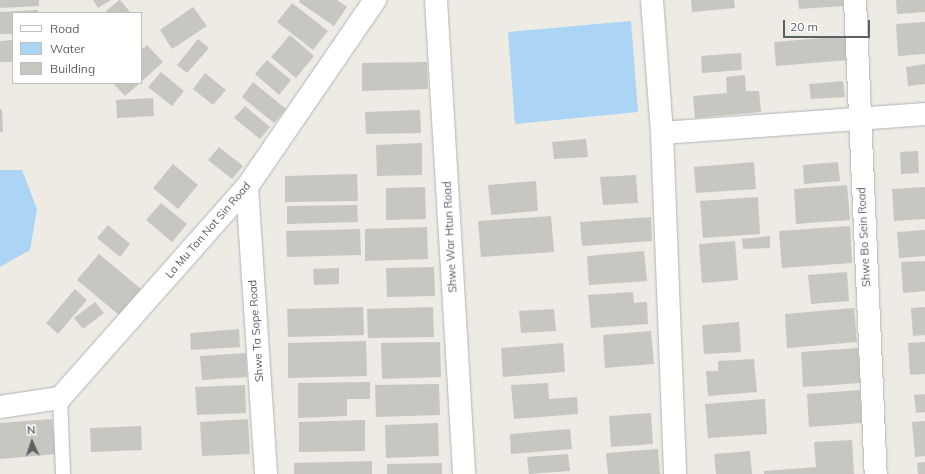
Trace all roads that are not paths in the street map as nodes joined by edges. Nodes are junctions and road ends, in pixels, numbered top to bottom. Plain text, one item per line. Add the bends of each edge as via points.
1 (375, 0) edge
2 (436, 0) edge
3 (652, 0) edge
4 (855, 0) edge
5 (925, 114) edge
6 (859, 119) junction
7 (662, 133) junction
8 (247, 187) junction
9 (60, 398) junction
10 (0, 407) edge
11 (63, 474) edge
12 (266, 474) edge
13 (464, 474) edge
14 (675, 474) edge
15 (876, 474) edge

1 - 8 street, La Mu Tan Nat Sin Road
2 - 13 street, Shwe War Htun Road
3 - 7 street
4 - 6 street, Shwe Bo Sein Road
5 - 6 street
6 - 7 street
6 - 15 street, Shwe Bo Sein Road
7 - 14 street
8 - 9 street, La Mu Tan Nat Sin Road
8 - 12 street, Shwe Ta Sope Road
9 - 10 street
9 - 11 lane

